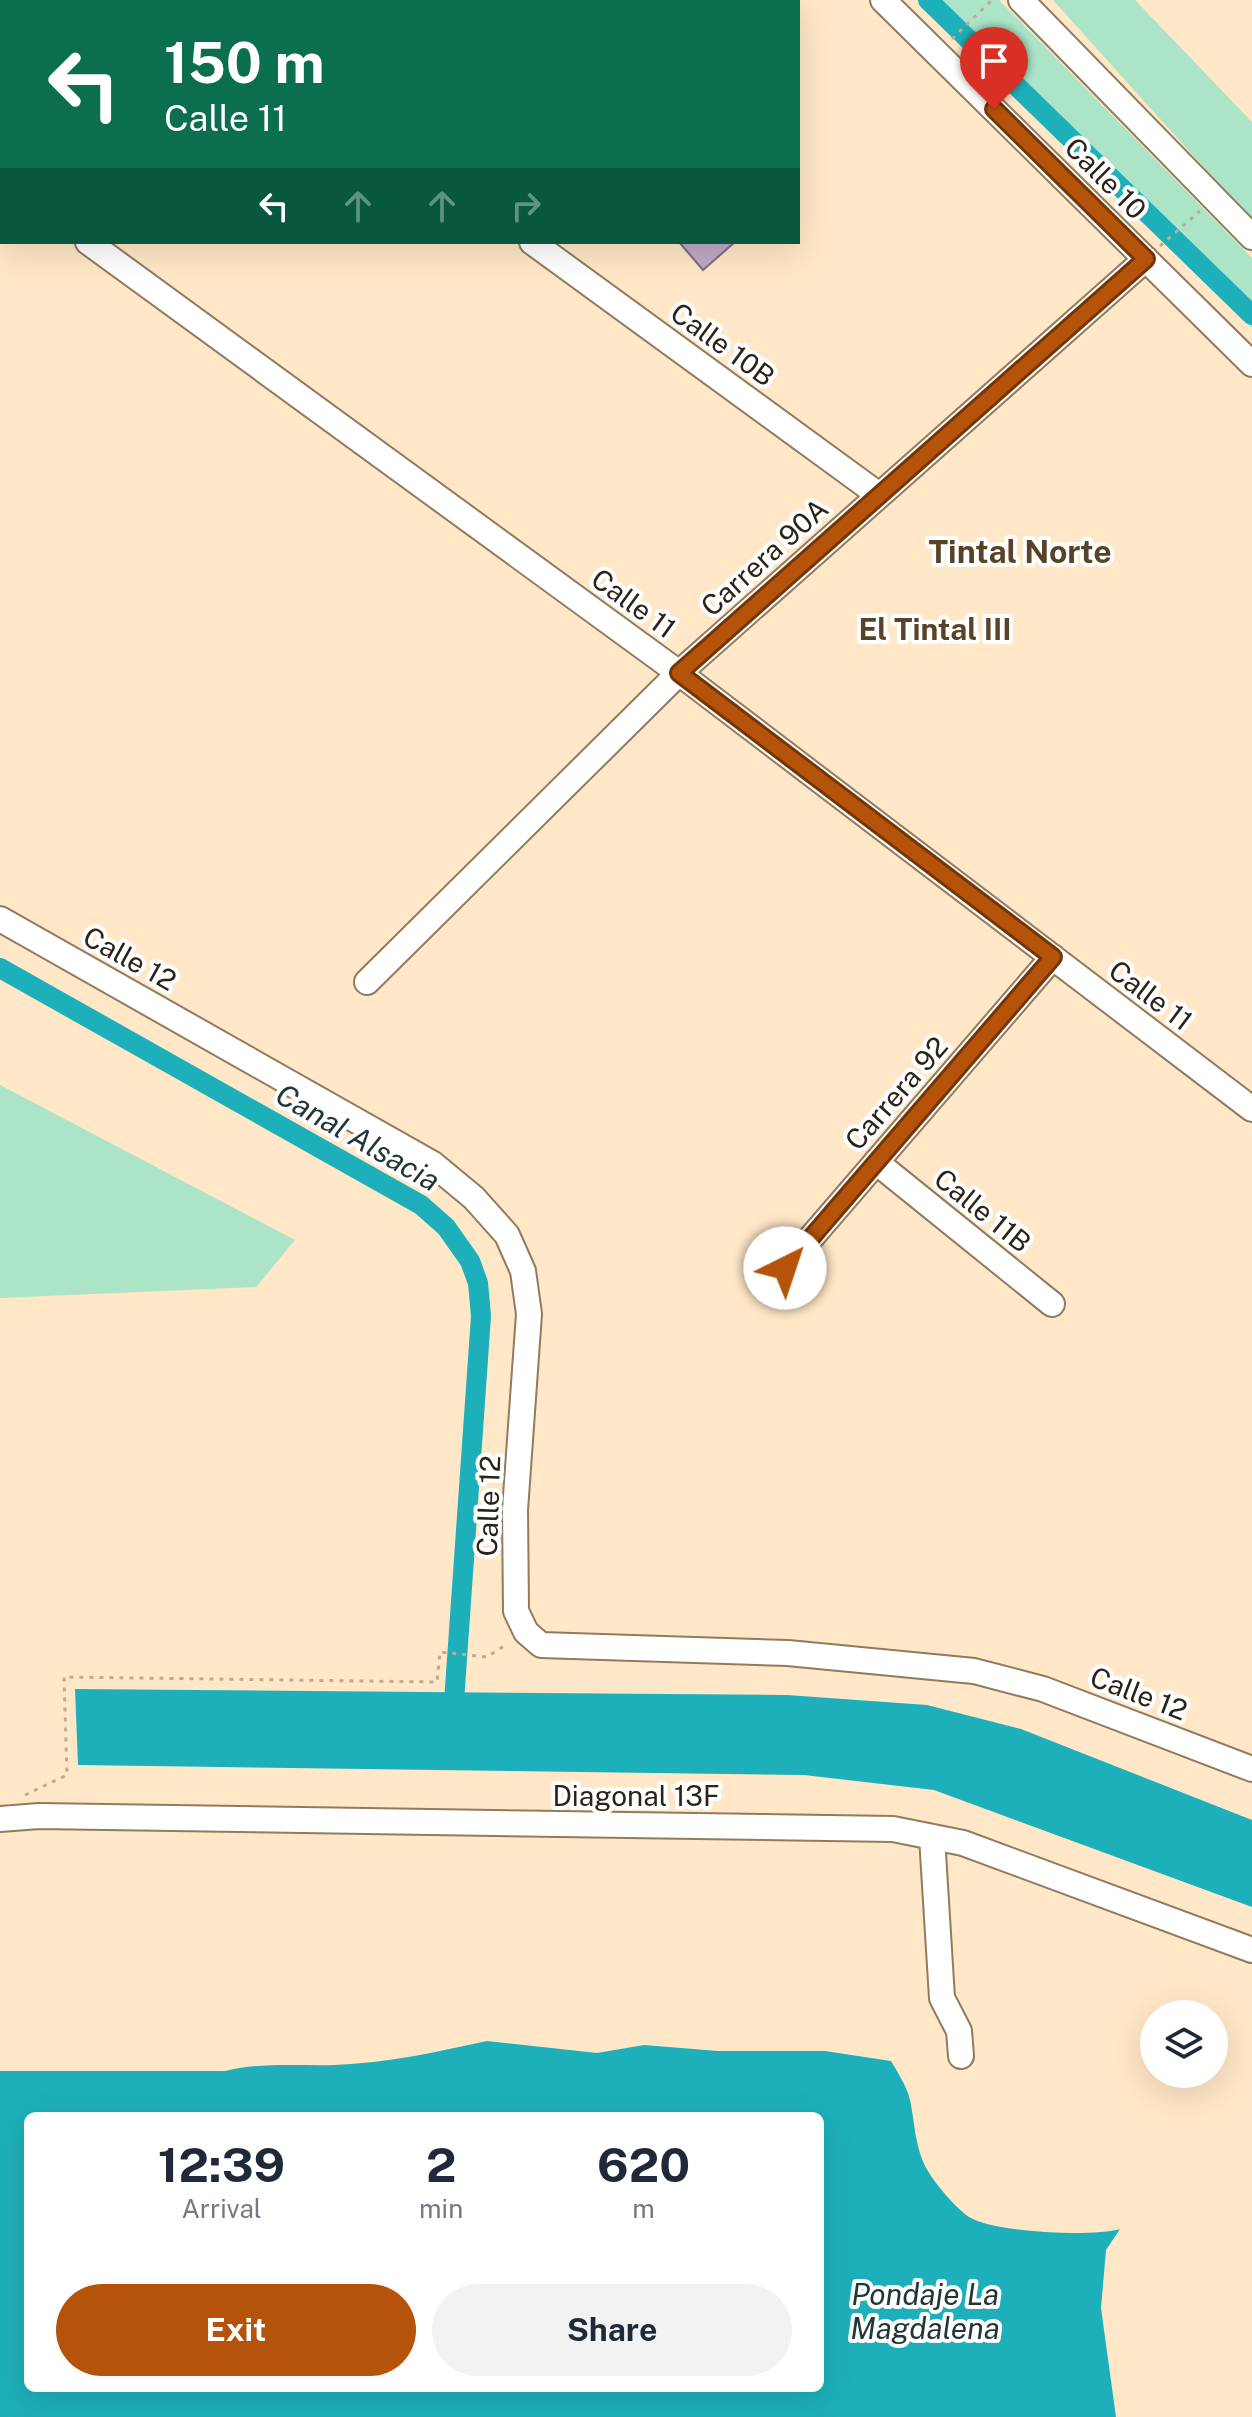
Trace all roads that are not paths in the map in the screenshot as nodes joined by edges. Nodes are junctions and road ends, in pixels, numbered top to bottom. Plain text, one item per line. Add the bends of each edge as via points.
1 (883, 0) edge
2 (1021, 0) edge
3 (1252, 237) edge
4 (91, 244) edge
5 (535, 244) edge
6 (1155, 251) junction
7 (1252, 364) edge
8 (879, 495) junction
9 (679, 673) junction
10 (0, 919) edge
11 (1053, 957) junction
12 (367, 982) dead end
13 (1252, 1109) edge
14 (876, 1162) junction
15 (785, 1268) dead end
16 (1052, 1304) dead end
17 (1252, 1769) edge
18 (7, 1810) edge
19 (932, 1837) junction
20 (1252, 1950) edge
21 (961, 2056) dead end

1 - 6 street, Calle 10
2 - 3 street
4 - 9 street, Calle 11
5 - 8 street, Calle 10B
6 - 7 street, Calle 10
6 - 8 street, Carrera 90A
8 - 9 street, Carrera 90A
9 - 11 street, Calle 11
9 - 12 street, Carrera 90A
10 - 17 street, Calle 12 via 433,1164 507,1235 523,1271 529,1314 515,1510 516,1611 526,1632 541,1645 788,1653 974,1671 1043,1689
11 - 13 street, Calle 11
11 - 14 street, Carrera 92
14 - 15 street, Carrera 92
14 - 16 street, Calle 11B
18 - 19 street, Diagonal 13F via 39,1816 816,1826 893,1829
19 - 20 street, Diagonal 13F via 963,1843
19 - 21 street via 942,1998 959,2031

